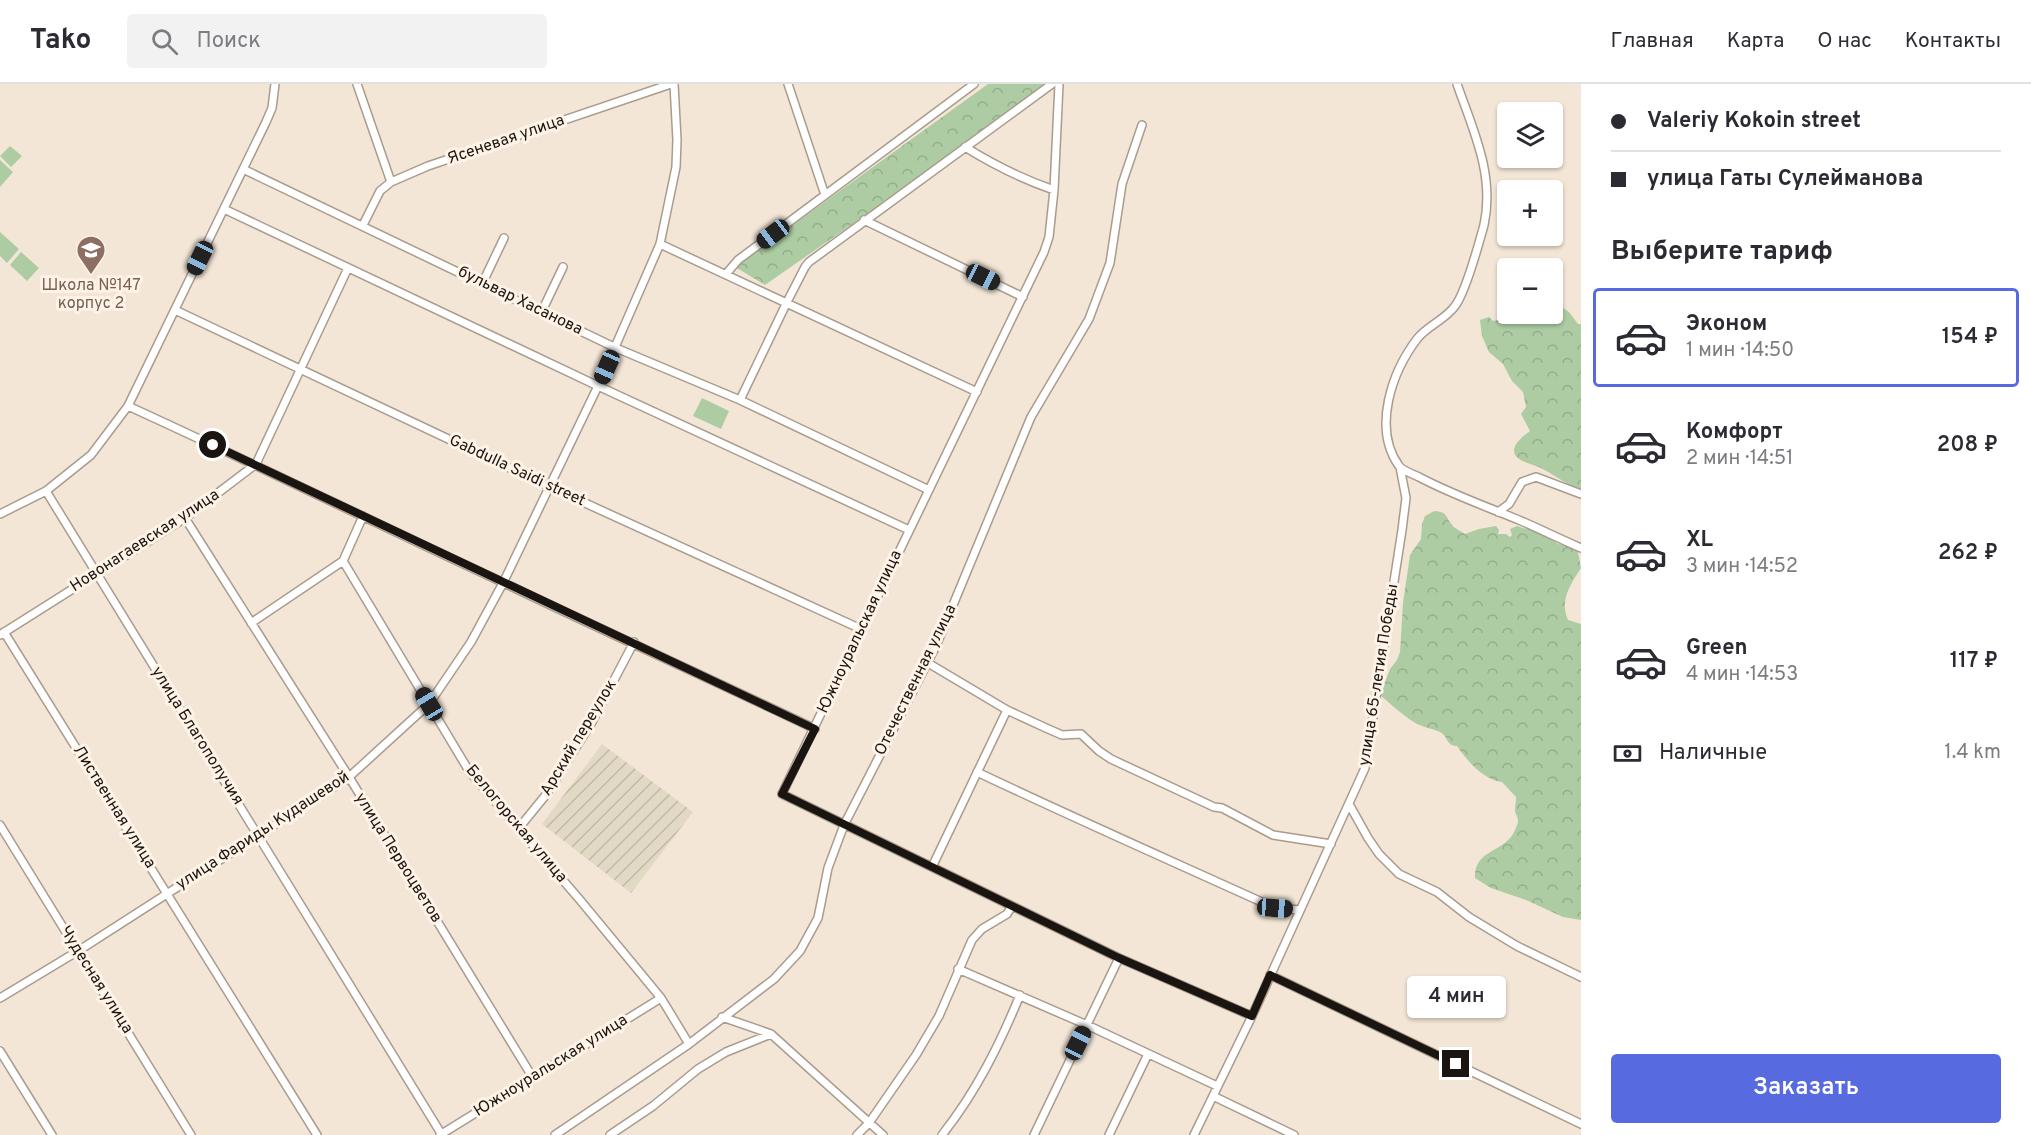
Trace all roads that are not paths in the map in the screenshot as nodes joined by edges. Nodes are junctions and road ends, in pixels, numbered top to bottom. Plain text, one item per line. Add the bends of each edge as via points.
1 (275, 84) edge
2 (357, 84) edge
3 (673, 84) edge
4 (788, 84) edge
5 (974, 84) edge
6 (1052, 84) edge
7 (1059, 84) edge
8 (1457, 84) edge
9 (1142, 125) dead end
10 (965, 147) junction
11 (243, 169) junction
12 (391, 182) junction
13 (1054, 190) junction
14 (825, 195) junction
15 (224, 209) junction
16 (864, 220) junction
17 (363, 225) junction
18 (504, 238) dead end
19 (660, 244) junction
20 (563, 267) dead end
21 (348, 268) junction
22 (726, 274) junction
23 (483, 282) junction
24 (1023, 297) junction
25 (787, 302) junction
26 (175, 310) junction
27 (542, 311) junction
28 (616, 348) junction
29 (301, 369) junction
30 (598, 387) junction
31 (977, 392) junction
32 (740, 400) junction
33 (128, 406) junction
34 (256, 465) junction
35 (1400, 467) junction
36 (550, 488) junction
37 (929, 490) junction
38 (46, 491) junction
39 (1581, 494) edge
40 (1498, 512) junction
41 (0, 514) edge
42 (363, 516) junction
43 (185, 518) junction
44 (909, 530) junction
45 (1581, 548) edge
46 (343, 561) junction
47 (97, 574) junction
48 (503, 583) junction
49 (251, 623) junction
50 (861, 629) junction
51 (2, 633) edge
52 (634, 642) junction
53 (928, 663) junction
54 (429, 704) junction
55 (1007, 710) junction
56 (815, 729) junction
57 (977, 772) junction
58 (349, 777) junction
59 (1349, 804) junction
60 (0, 825) edge
61 (844, 825) junction
62 (518, 829) junction
63 (258, 835) junction
64 (1331, 844) junction
65 (932, 867) junction
66 (168, 893) junction
67 (1012, 906) junction
68 (1300, 910) junction
69 (78, 951) junction
70 (1119, 958) junction
71 (958, 969) junction
72 (1270, 975) junction
73 (1581, 977) edge
74 (1020, 996) junction
75 (0, 998) edge
76 (661, 998) junction
77 (1252, 1016) junction
78 (722, 1017) junction
79 (1087, 1025) junction
80 (771, 1035) junction
81 (689, 1044) junction
82 (0, 1051) edge
83 (1148, 1054) junction
84 (533, 1078) junction
85 (1217, 1086) junction
86 (1213, 1096) junction
87 (869, 1122) junction
88 (1581, 1124) edge
89 (52, 1135) edge
90 (191, 1135) edge
91 (317, 1135) edge
92 (441, 1135) edge
93 (555, 1135) edge
94 (610, 1135) edge
95 (857, 1135) edge
96 (883, 1135) edge
97 (942, 1135) edge
98 (1034, 1135) edge
99 (1109, 1135) edge
100 (1194, 1135) edge
101 (1294, 1135) edge

1 - 11 street via 272,108
2 - 12 street
3 - 12 street, Ясеневая улица via 439,162
3 - 19 street, улица Фариды Кудашевой via 676,167
4 - 14 street
5 - 14 street
6 - 10 street
7 - 13 street, Южноуральская улица
8 - 35 street, улица 65-летия Победы via 1487,178 1484,225 1456,306 1419,337 1403,362 1390,396 1385,422 1388,441
9 - 53 street, Отечественная улица via 1122,183 1110,263 1089,319 1031,417
10 - 13 street via 1005,171
10 - 16 street
11 - 15 street
11 - 17 street, бульвар Хасанова
12 - 17 street, Ясеневая улица via 380,191
13 - 24 street, Южноуральская улица via 1049,237
14 - 22 street via 738,260
15 - 21 street
15 - 26 street
16 - 24 street
16 - 25 street via 805,267
17 - 23 street, бульвар Хасанова
18 - 23 street
19 - 22 street
19 - 28 street, улица Фариды Кудашевой
20 - 27 street
21 - 29 street, Новонагаевская улица
21 - 30 street
22 - 25 street
23 - 27 street, бульвар Хасанова
24 - 31 street, Южноуральская улица
25 - 31 street
25 - 32 street
26 - 29 street, Gabdulla Saidi street
26 - 33 street
27 - 28 street, бульвар Хасанова
28 - 30 street, улица Фариды Кудашевой
28 - 32 street, бульвар Хасанова
29 - 34 street, Новонагаевская улица
29 - 36 street, Gabdulla Saidi street
30 - 36 street, улица Фариды Кудашевой
30 - 44 street
31 - 37 street, Южноуральская улица
32 - 37 street, бульвар Хасанова
33 - 34 street
33 - 38 street via 91,455
34 - 42 street
34 - 43 street, Новонагаевская улица
35 - 40 street via 1437,488
35 - 59 street, улица 65-летия Победы via 1406,498 1402,530 1365,768
36 - 48 street, улица Фариды Кудашевой
36 - 50 street, Gabdulla Saidi street
37 - 44 street, Южноуральская улица
38 - 41 street
38 - 47 street, улица Благополучия
39 - 40 street via 1536,477 1522,482 1509,504
40 - 45 street
42 - 46 street
42 - 48 street
43 - 47 street, Новонагаевская улица
43 - 49 street, улица Первоцветов
44 - 50 street, Южноуральская улица
46 - 49 street
46 - 54 street, Белогорская улица
47 - 51 street, Новонагаевская улица
47 - 63 street, улица Благополучия
48 - 52 street
48 - 54 street, улица Фариды Кудашевой via 471,642
49 - 58 street, улица Первоцветов
50 - 56 street, Южноуральская улица
51 - 66 street, Лиственная улица
52 - 56 street
52 - 62 street, Арский переулок via 592,722 545,796
53 - 55 street
53 - 61 street, Отечественная улица
54 - 58 street, улица Фариды Кудашевой
54 - 62 street, Белогорская улица via 469,771
55 - 57 street
55 - 64 street via 1062,735 1081,734 1111,759 1273,835
56 - 61 street, Южноуральская улица via 782,794
57 - 65 street
57 - 68 street via 1275,908
58 - 63 street, улица Фариды Кудашевой
58 - 84 street, улица Первоцветов
59 - 64 street, улица 65-летия Победы
59 - 73 street via 1373,846 1399,874 1437,892 1516,946
60 - 69 street, Чудесная улица
61 - 65 street, Южноуральская улица
61 - 78 street, Отечественная улица via 828,868 818,918 800,951 774,979
62 - 76 street, Белогорская улица
63 - 66 street, улица Фариды Кудашевой
63 - 92 street, улица Благополучия
64 - 68 street, улица 65-летия Победы
65 - 67 street, Южноуральская улица
66 - 69 street, улица Фариды Кудашевой
66 - 91 street, Лиственная улица
67 - 70 street, Южноуральская улица
67 - 71 street via 972,940
68 - 72 street, улица 65-летия Победы
69 - 75 street, улица Фариды Кудашевой
69 - 90 street, Чудесная улица
70 - 77 street, Южноуральская улица
70 - 79 street
71 - 74 street
71 - 87 street via 939,1016 916,1056
72 - 77 street, улица 65-летия Победы
72 - 88 street
74 - 79 street
74 - 97 street via 986,1071
76 - 81 street, Белогорская улица
76 - 84 street, Южноуральская улица
77 - 85 street, улица 65-летия Победы
78 - 80 street
78 - 81 street, Отечественная улица
79 - 83 street
79 - 98 street
80 - 87 street
80 - 94 street via 726,1052 698,1069
81 - 93 street, Отечественная улица
82 - 89 street
83 - 85 street
83 - 99 street
84 - 92 street, Южноуральская улица
85 - 86 street, улица 65-летия Победы
86 - 100 street, улица 65-летия Победы
86 - 101 street
87 - 95 street
87 - 96 street

